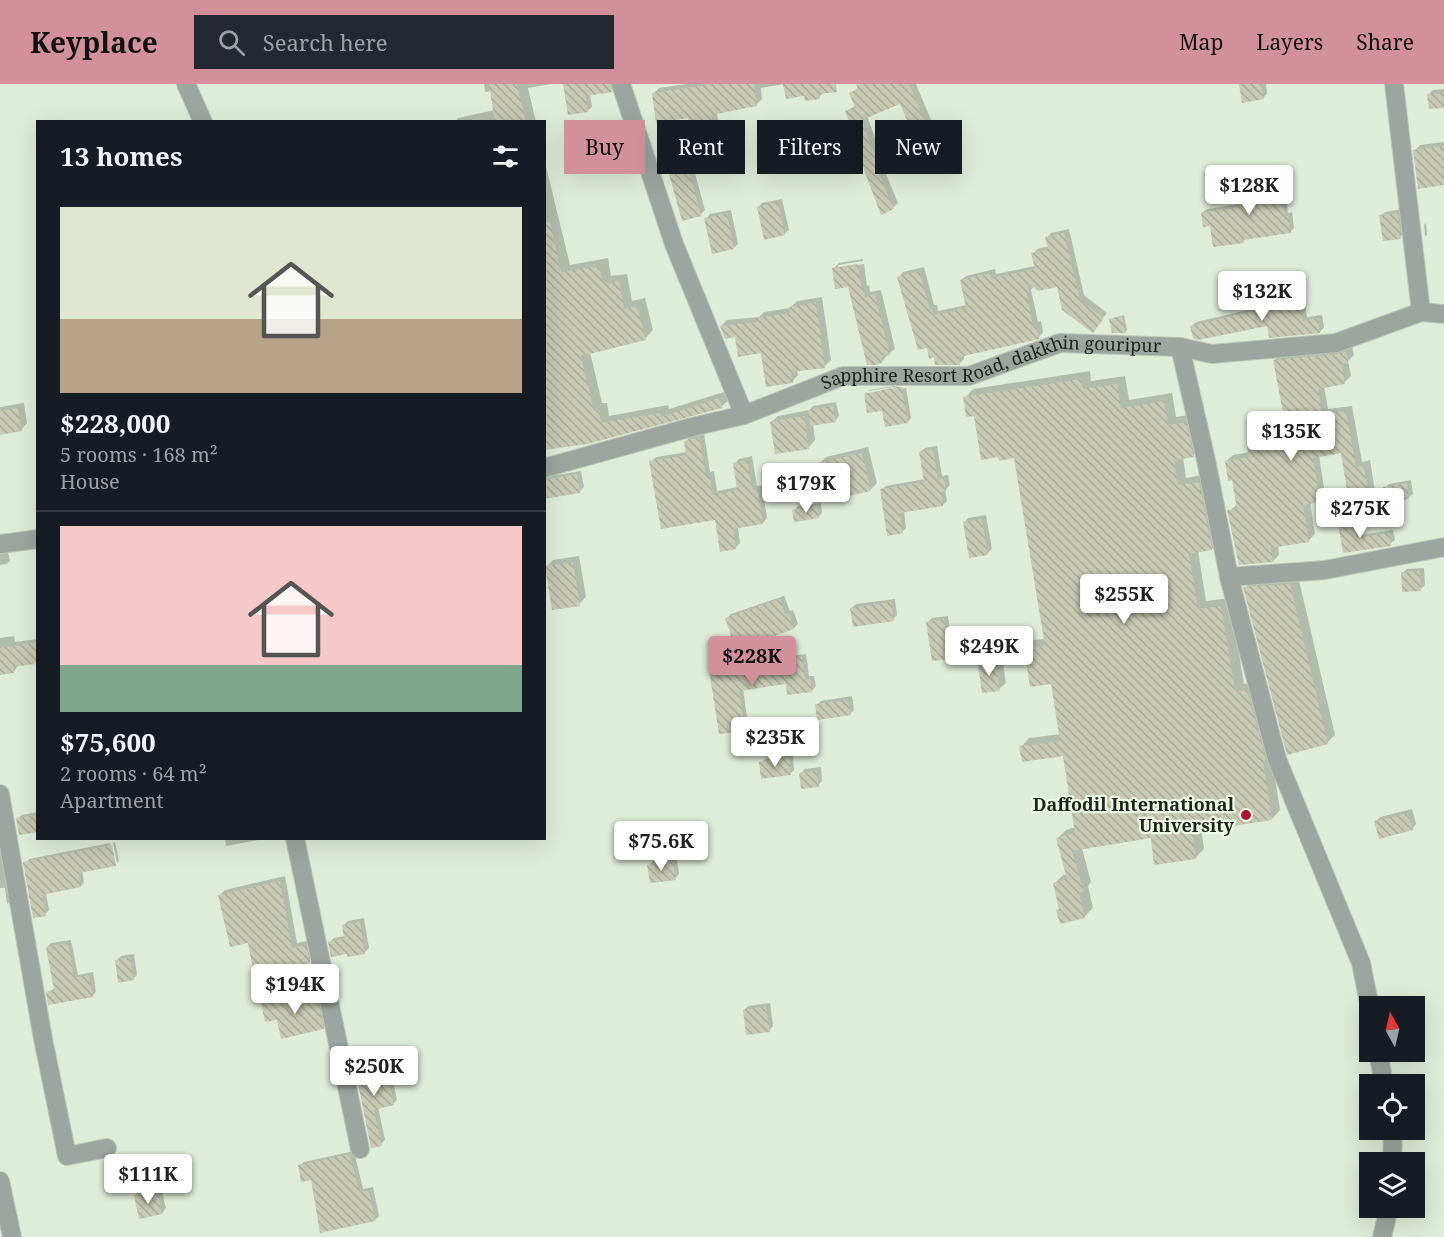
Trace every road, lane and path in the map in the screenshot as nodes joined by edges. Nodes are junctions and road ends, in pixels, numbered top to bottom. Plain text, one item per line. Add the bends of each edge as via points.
1 (186, 84) edge
2 (621, 84) edge
3 (1394, 84) edge
4 (201, 120) edge
5 (1422, 312) junction
6 (1444, 314) edge
7 (1180, 347) junction
8 (744, 415) junction
9 (546, 467) edge
10 (36, 539) edge
11 (0, 544) edge
12 (1444, 547) edge
13 (1229, 577) junction
14 (0, 794) edge
15 (295, 840) edge
16 (1368, 996) edge
17 (107, 1148) dead end
18 (360, 1149) dead end
19 (0, 1181) edge
20 (1387, 1218) edge
21 (12, 1237) edge
22 (1382, 1237) edge

1 - 4 street
2 - 8 street via 674,244
3 - 5 street
5 - 6 street, Sapphire Resort Road, dakkhin gouripur
5 - 7 street, Sapphire Resort Road, dakkhin gouripur via 1336,343 1212,354
7 - 8 street, Sapphire Resort Road, dakkhin gouripur via 1060,343 969,376 843,376
7 - 13 street
8 - 9 street, Sapphire Resort Road, dakkhin gouripur
10 - 11 street
12 - 13 street via 1325,570
13 - 16 street via 1277,759 1361,963
14 - 17 street via 67,1156
15 - 18 street
19 - 21 street
20 - 22 street

